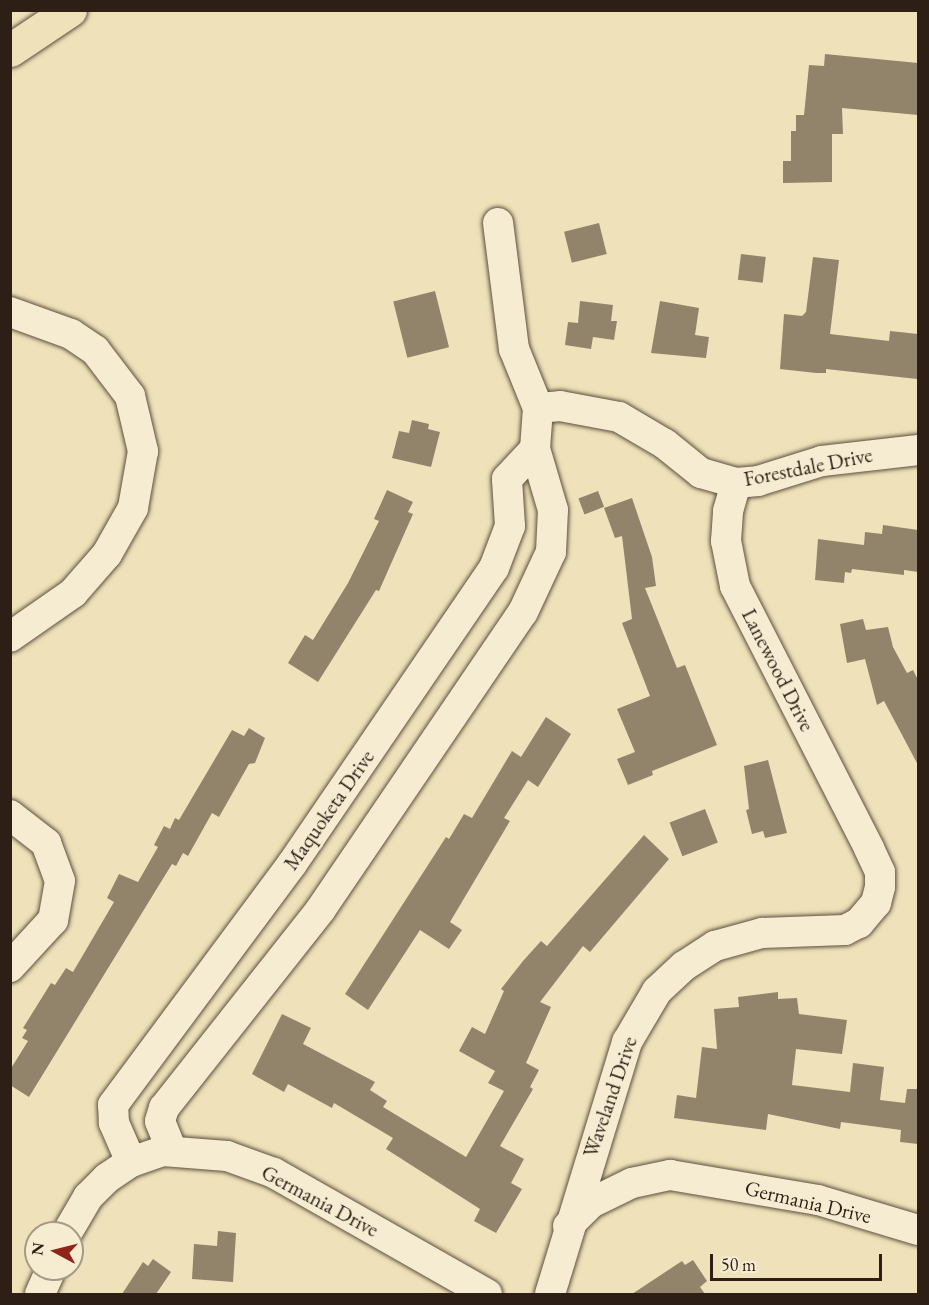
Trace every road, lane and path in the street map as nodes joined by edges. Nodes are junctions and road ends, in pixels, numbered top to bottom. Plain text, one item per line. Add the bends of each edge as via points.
1 (70, 10) edge
2 (10, 50) edge
3 (498, 223) dead end
4 (10, 312) edge
5 (538, 408) junction
6 (535, 449) junction
7 (918, 450) edge
8 (736, 483) junction
9 (10, 637) edge
10 (10, 815) edge
11 (869, 848) joint
12 (10, 967) edge
13 (172, 1151) junction
14 (131, 1162) junction
15 (74, 1221) edge
16 (568, 1226) junction
17 (918, 1230) edge
18 (488, 1294) edge
19 (550, 1294) edge

1 - 2 main road
3 - 5 street via 514,349
4 - 9 street via 71,334 101,357 130,396 143,451 133,508 107,554 74,593
5 - 6 street
5 - 8 street, Forestdale Drive via 560,406 619,417 664,444 701,473
6 - 13 street via 553,510 551,552 541,579 321,909 164,1108 160,1121
6 - 14 street, Maquoketa Drive via 507,478 510,526 494,568 292,864 113,1105 114,1123
7 - 8 street, Forestdale Drive via 822,461 758,481
8 - 11 street, Lanewood Drive via 728,511 726,541 735,586
10 - 12 street via 46,843 60,881 53,920
11 - 16 street, Waveland Drive via 880,872 880,887 876,903 859,923 830,932 762,933 715,946 684,966 657,991 627,1042
13 - 14 street, Germania Drive
13 - 18 street, Germania Drive via 227,1156 274,1173
14 - 15 street, Germania Drive via 88,1197
16 - 17 street, Germania Drive via 591,1203 632,1183 670,1175 818,1200
16 - 19 street, Waveland Drive

